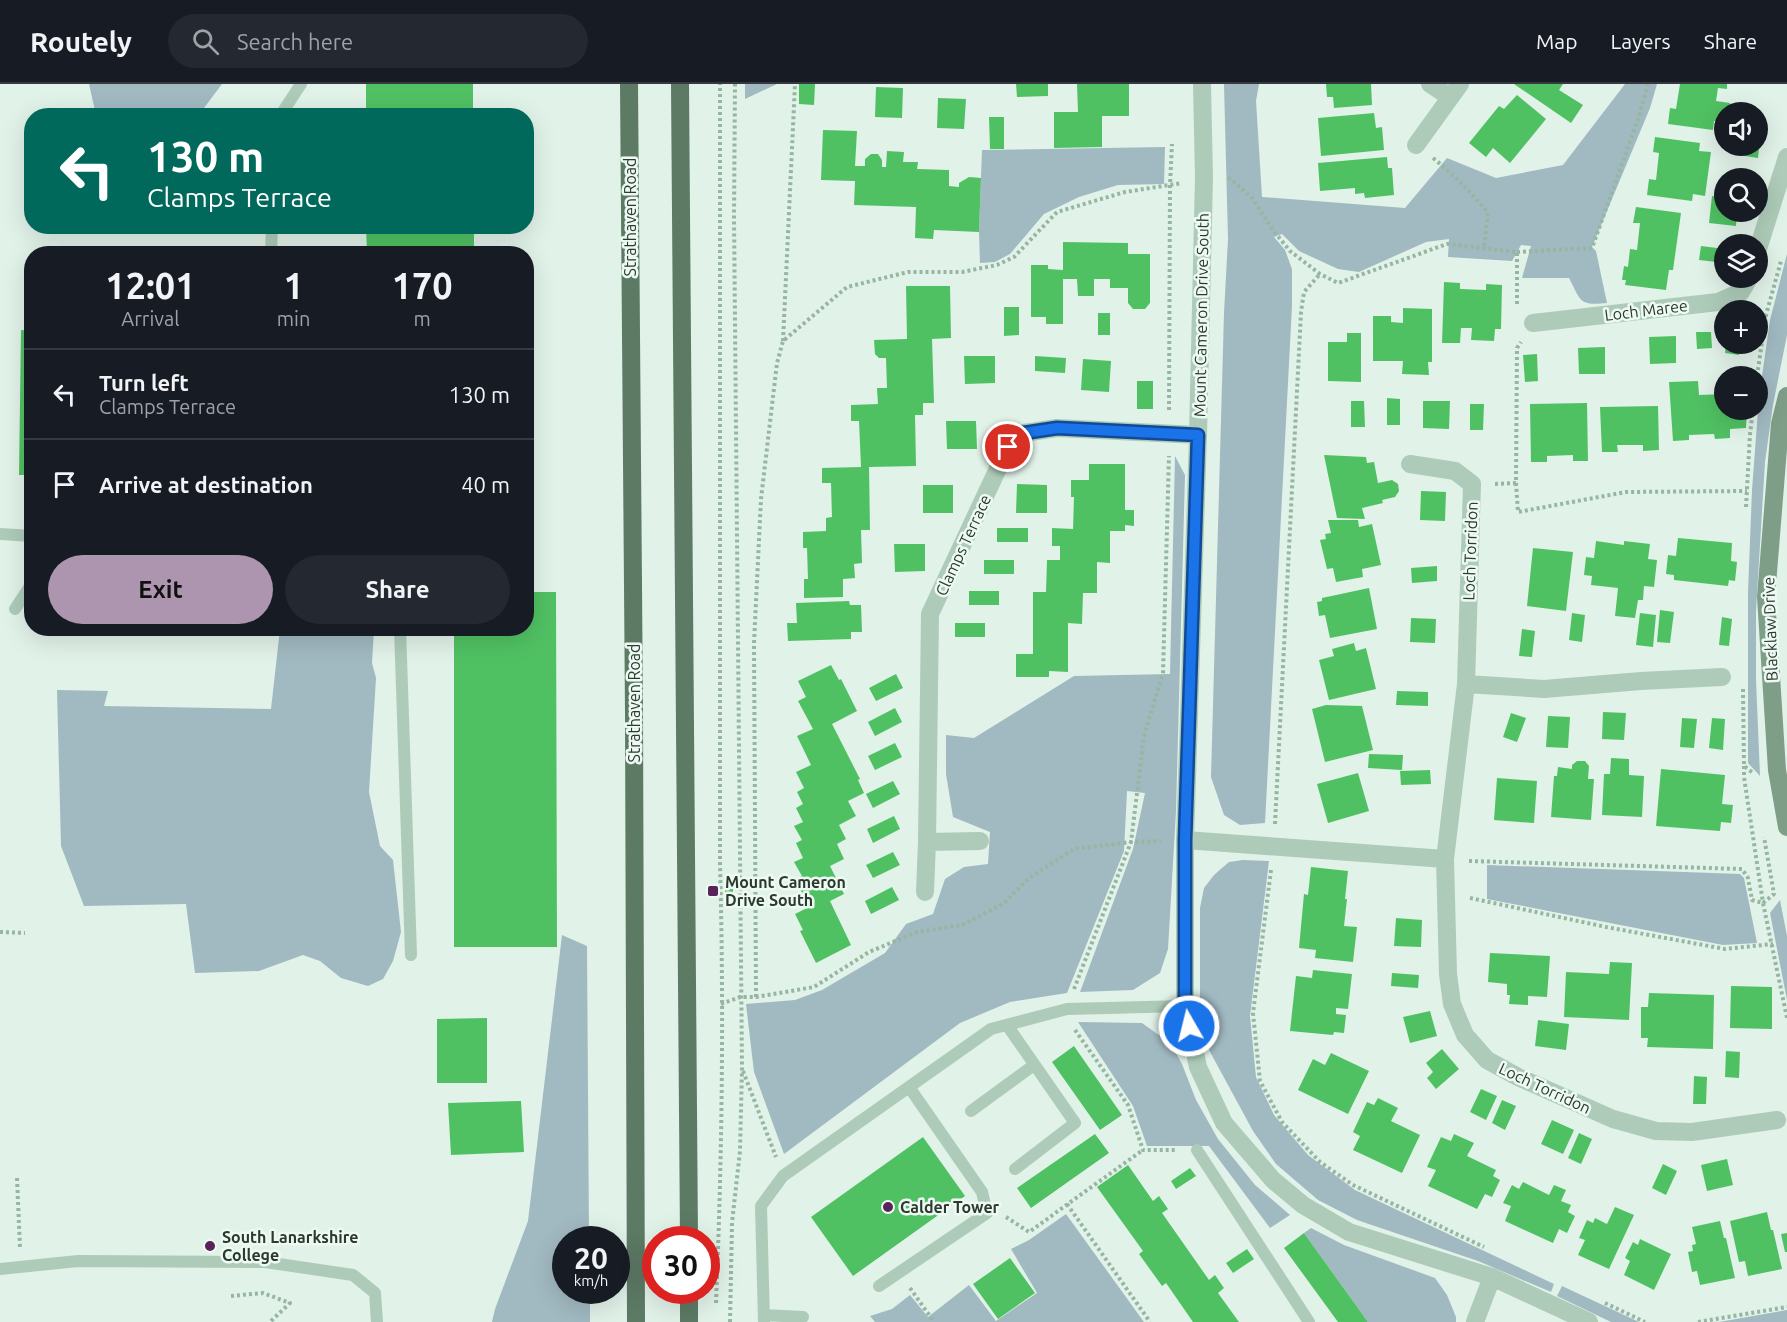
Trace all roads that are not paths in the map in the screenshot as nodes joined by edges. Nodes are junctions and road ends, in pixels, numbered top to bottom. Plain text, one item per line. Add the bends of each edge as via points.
1 (301, 84) edge
2 (629, 84) edge
3 (680, 84) edge
4 (1202, 84) edge
5 (1430, 84) edge
6 (1455, 91) edge
7 (285, 108) edge
8 (1416, 145) road end
9 (1787, 157) edge
10 (1763, 234) edge
11 (1743, 288) edge
12 (1533, 324) road end
13 (1787, 396) edge
14 (1784, 424) edge
15 (1198, 435) junction
16 (1410, 464) dead end
17 (0, 534) edge
18 (24, 536) edge
19 (24, 595) edge
20 (15, 609) dead end
21 (400, 636) edge
22 (1722, 677) dead end
23 (1466, 684) junction
24 (1787, 827) edge
25 (1185, 840) junction
26 (980, 841) dead end
27 (927, 842) junction
28 (1446, 859) junction
29 (925, 892) dead end
30 (411, 955) dead end
31 (1185, 1006) junction
32 (1007, 1025) junction
33 (1034, 1065) junction
34 (909, 1088) junction
35 (971, 1111) dead end
36 (1777, 1120) dead end
37 (1197, 1150) road end
38 (1015, 1169) dead end
39 (689, 1226) edge
40 (0, 1269) edge
41 (1492, 1278) junction
42 (879, 1286) dead end
43 (636, 1292) junction
44 (689, 1304) edge
45 (803, 1317) dead end
46 (764, 1319) edge
47 (376, 1322) edge
48 (631, 1322) edge
49 (636, 1322) edge
50 (689, 1322) edge
51 (1309, 1322) edge
52 (1475, 1322) edge
53 (1589, 1322) edge

1 - 7 lane
2 - 43 main road, Strathaven Road
3 - 39 main road
4 - 15 street, Mount Cameron Drive South via 1204,177
5 - 6 street
6 - 8 street
9 - 10 street
11 - 12 street, Loch Maree via 1718,302
13 - 14 street, Blacklaw Drive
14 - 24 street, Blacklaw Drive via 1766,597 1777,770
15 - 25 street, Mount Cameron Drive South
15 - 27 street, Clamps Terrace via 1057,428 1024,433 1008,447 930,615
16 - 23 street, Loch Torridon via 1455,471 1472,484
17 - 18 lane
19 - 20 lane
21 - 30 lane
22 - 23 street via 1544,689
23 - 28 street, Loch Torridon
25 - 28 street
25 - 31 street, Mount Cameron Drive South
26 - 27 street
27 - 29 street, Clamps Terrace
28 - 36 street, Loch Torridon via 1452,1004 1465,1035 1487,1060 1613,1119 1656,1131 1692,1132
31 - 32 lane via 1066,1009
31 - 41 street, Mount Cameron Drive South via 1198,1067 1224,1123 1303,1205 1349,1232
32 - 33 lane
32 - 34 lane via 991,1029
33 - 35 lane
33 - 38 lane via 1075,1123
34 - 42 lane via 982,1192 987,1213
34 - 46 lane via 783,1176 761,1206
37 - 51 lane
40 - 47 lane via 78,1261 265,1262 353,1275 375,1293
41 - 52 street
41 - 53 street, Mount Cameron Drive South
43 - 48 main road
43 - 49 main road, Strathaven Road
44 - 50 main road
45 - 46 lane

